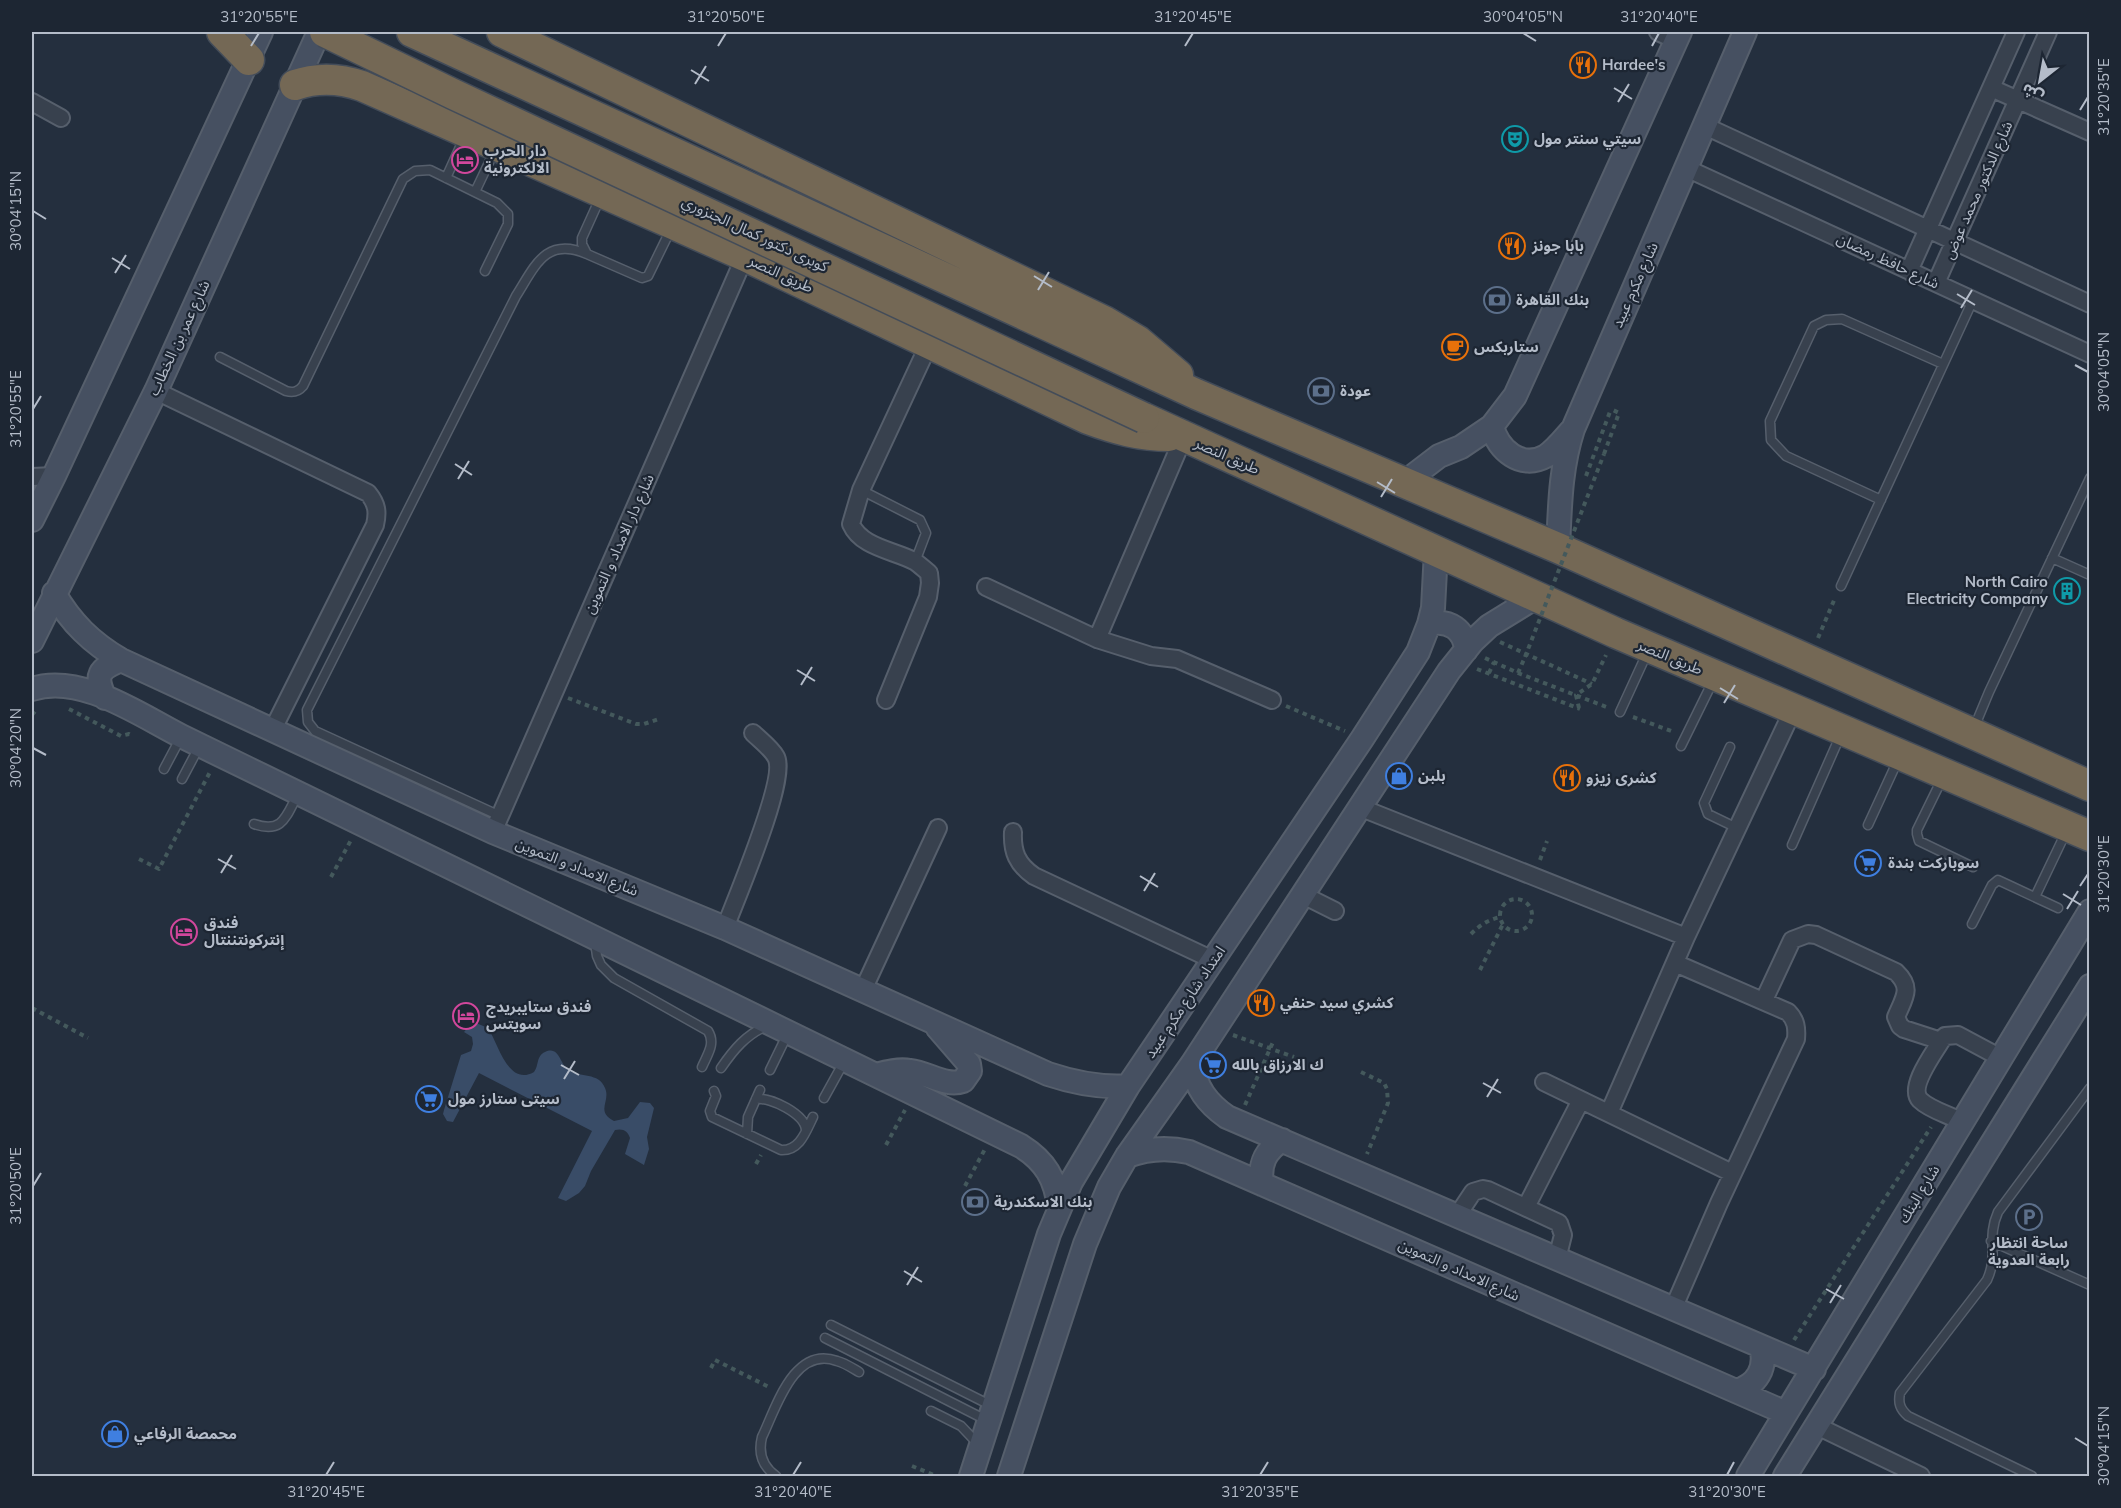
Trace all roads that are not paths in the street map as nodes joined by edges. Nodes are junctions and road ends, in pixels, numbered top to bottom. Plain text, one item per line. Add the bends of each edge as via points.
1 (222, 32) edge
2 (261, 32) edge
3 (319, 32) edge
4 (325, 32) edge
5 (412, 32) edge
6 (502, 32) edge
7 (1746, 32) edge
8 (2016, 32) edge
9 (2048, 32) edge
10 (1671, 34) edge
11 (249, 60) junction
12 (295, 85) junction
13 (1991, 88) junction
14 (2018, 100) junction
15 (32, 102) edge
16 (406, 106) junction
17 (61, 118) dead end
18 (1704, 126) junction
19 (2090, 132) edge
20 (466, 133) junction
21 (497, 146) junction
22 (1686, 168) junction
23 (446, 178) junction
24 (476, 192) junction
25 (603, 192) junction
26 (674, 224) junction
27 (1928, 229) junction
28 (1954, 241) junction
29 (587, 254) junction
30 (745, 256) junction
31 (485, 271) dead end
32 (1909, 271) junction
33 (1936, 283) junction
34 (1973, 300) junction
35 (2090, 304) edge
36 (928, 344) junction
37 (2090, 354) edge
38 (220, 357) dead end
39 (1943, 364) junction
40 (156, 391) junction
41 (1196, 394) junction
42 (1492, 426) junction
43 (1573, 429) junction
44 (1184, 436) junction
45 (54, 476) junction
46 (32, 477) edge
47 (2090, 478) edge
48 (1405, 482) junction
49 (861, 490) junction
50 (1881, 500) junction
51 (32, 520) edge
52 (1558, 548) junction
53 (1436, 551) junction
54 (2052, 558) junction
55 (915, 562) junction
56 (2090, 575) edge
57 (1841, 586) road end
58 (986, 587) dead end
59 (54, 593) junction
60 (1536, 597) junction
61 (1429, 624) junction
62 (1098, 639) junction
63 (32, 641) edge
64 (1468, 648) junction
65 (1650, 648) junction
66 (121, 660) junction
67 (1715, 676) junction
68 (38, 697) edge
69 (105, 698) junction
70 (886, 700) dead end
71 (1272, 700) road end
72 (1793, 710) junction
73 (1620, 712) dead end
74 (272, 731) junction
75 (1842, 731) junction
76 (1972, 733) junction
77 (753, 734) dead end
78 (184, 745) junction
79 (1681, 746) dead end
80 (1730, 747) dead end
81 (1900, 755) junction
82 (164, 769) dead end
83 (1944, 774) junction
84 (182, 779) dead end
85 (2090, 786) edge
86 (298, 793) junction
87 (1359, 807) junction
88 (254, 824) dead end
89 (496, 824) junction
90 (1868, 825) dead end
91 (938, 828) dead end
92 (1737, 828) junction
93 (2079, 831) edge
94 (1013, 832) dead end
95 (1792, 845) dead end
96 (1973, 867) dead end
97 (1303, 895) junction
98 (2035, 897) junction
99 (2058, 908) dead end
100 (1335, 910) dead end
101 (2090, 911) edge
102 (1972, 924) dead end
103 (725, 928) junction
104 (2083, 930) edge
105 (1686, 937) junction
106 (595, 938) junction
107 (1213, 960) junction
108 (1675, 963) junction
109 (2090, 986) edge
110 (863, 990) junction
111 (1764, 1000) junction
112 (931, 1020) junction
113 (779, 1028) junction
114 (1941, 1041) junction
115 (2001, 1058) junction
116 (845, 1060) junction
117 (1192, 1064) junction
118 (702, 1067) dead end
119 (721, 1068) dead end
120 (770, 1070) dead end
121 (876, 1075) junction
122 (1544, 1082) dead end
123 (1128, 1086) junction
124 (2090, 1088) edge
125 (714, 1090) dead end
126 (824, 1098) dead end
127 (1581, 1100) junction
128 (1609, 1113) junction
129 (813, 1118) dead end
130 (1962, 1122) junction
131 (806, 1130) junction
132 (747, 1134) junction
133 (1282, 1140) junction
134 (1127, 1156) junction
135 (1732, 1173) junction
136 (1262, 1184) junction
137 (1526, 1207) junction
138 (1059, 1208) junction
139 (1457, 1216) junction
140 (1991, 1241) junction
141 (1557, 1259) junction
142 (2090, 1285) edge
143 (1673, 1309) junction
144 (831, 1325) dead end
145 (825, 1338) dead end
146 (1761, 1347) junction
147 (1814, 1369) junction
148 (859, 1372) dead end
149 (1736, 1391) junction
150 (931, 1410) dead end
151 (1786, 1413) junction
152 (990, 1414) junction
153 (1815, 1425) junction
154 (980, 1446) junction
155 (776, 1476) edge
156 (971, 1476) edge
157 (1008, 1476) edge
158 (1748, 1476) edge
159 (1785, 1476) edge
160 (1922, 1476) edge
161 (2032, 1476) edge

1 - 11 highway
2 - 11 street
3 - 12 street, شارع عمر بن الخطاب
4 - 44 highway, كوبرى دكتور كمال الجنزوري, bridge
5 - 16 highway via 400,63 401,93
5 - 41 highway
6 - 41 highway via 1104,321 1169,366
7 - 18 street, شارع مكرم عبيد
8 - 13 street, شارع الدكتور محمد عوض
9 - 14 street, شارع الدكتور محمد عوض
10 - 42 street via 1515,396
11 - 45 street
12 - 16 highway, طريق النصر via 321,79 349,81
12 - 40 street, شارع عمر بن الخطاب
13 - 14 street
13 - 27 street, شارع الدكتور محمد عوض
14 - 19 street
14 - 28 street, شارع الدكتور محمد عوض
15 - 17 street
16 - 20 highway, طريق النصر
18 - 22 street, شارع مكرم عبيد
18 - 27 street
20 - 21 highway, طريق النصر
20 - 23 lane
21 - 24 lane
21 - 25 highway, طريق النصر
22 - 32 street, شارع حافظ رمضان
22 - 43 street, شارع مكرم عبيد
23 - 24 lane
23 - 38 lane via 430,170 415,171 403,179 300,390 290,392
24 - 31 lane via 508,214 508,224
25 - 26 highway, طريق النصر
25 - 29 lane via 582,238
26 - 29 lane via 648,276 642,278
26 - 30 highway, طريق النصر
27 - 28 street
27 - 32 street, شارع الدكتور محمد عوض
28 - 33 street, شارع الدكتور محمد عوض
28 - 35 street
29 - 89 lane via 566,248 548,252 516,296 307,710 308,722 315,731
30 - 36 highway, طريق النصر
30 - 89 street, شارع دار الامداد و التموين
32 - 33 street, شارع حافظ رمضان
33 - 34 street, شارع حافظ رمضان
34 - 37 street, شارع حافظ رمضان
34 - 39 lane
36 - 44 highway, طريق النصر via 1088,419 1151,436
36 - 49 street
39 - 50 lane
39 - 50 lane via 1842,319 1826,320 1815,326 1770,421 1771,440 1786,456
40 - 59 street, شارع عمر بن الخطاب
40 - 74 street via 368,494 377,508 375,525
41 - 48 highway
42 - 43 street via 1502,449 1515,458 1530,460 1545,457
42 - 48 street via 1461,447 1439,456
43 - 52 street, شارع مكرم عبيد via 1561,478
44 - 53 highway, طريق النصر
44 - 62 street
45 - 46 street
45 - 51 street
47 - 54 lane
48 - 52 highway
49 - 55 lane via 920,520 926,533
49 - 55 street via 852,513 851,524 856,534
50 - 57 lane
52 - 76 highway
53 - 60 highway, طريق النصر
53 - 61 street, امتداد شارع مكرم عبيد
54 - 56 lane
54 - 76 lane
55 - 70 street via 929,573 928,597
58 - 62 street
59 - 63 street, شارع عمر بن الخطاب
59 - 66 street, شارع الامداد و التموين via 89,639
60 - 64 street via 1501,617
60 - 65 highway, طريق النصر
61 - 64 street via 1444,622 1458,629
61 - 107 street, امتداد شارع مكرم عبيد via 1418,652
62 - 71 street via 1151,656 1177,659
64 - 87 street
65 - 67 highway, طريق النصر
65 - 73 lane
66 - 69 street via 100,674
66 - 74 street, شارع الامداد و التموين
67 - 72 highway, طريق النصر
67 - 79 lane
68 - 69 street via 50,685 64,685
69 - 78 street
72 - 75 highway, طريق النصر
72 - 92 street
74 - 89 street, شارع الامداد و التموين
75 - 81 highway, طريق النصر
75 - 95 lane
76 - 85 highway
77 - 103 street via 776,757 778,777
78 - 82 lane
78 - 84 lane
78 - 86 street
80 - 92 lane via 1704,804 1708,814
81 - 83 highway, طريق النصر
81 - 90 lane
83 - 93 highway, طريق النصر
83 - 96 lane via 1917,830 1917,838
86 - 88 lane via 281,824 270,828
86 - 106 street
87 - 97 street
87 - 105 street
89 - 103 street, شارع الامداد و التموين
91 - 110 street
92 - 105 street
93 - 98 lane
94 - 107 street via 1016,857 1034,876
97 - 100 street
97 - 117 street
98 - 99 lane
98 - 102 lane via 2002,881 1994,882
101 - 104 street, شارع البنك
103 - 110 street, شارع الامداد و التموين
104 - 115 street, شارع البنك
105 - 108 street
106 - 113 street
106 - 118 lane via 597,956 614,978 708,1031 711,1046
107 - 123 street, امتداد شارع مكرم عبيد
108 - 111 street
108 - 128 street
109 - 153 street
110 - 112 street, شارع الامداد و التموين
111 - 114 street via 1792,940 1816,935 1896,972 1906,987 1896,1017 1900,1026
111 - 135 street via 1793,1018 1796,1039
112 - 121 street via 969,1064 970,1071 963,1081 950,1083 899,1070
112 - 123 street, شارع الامداد و التموين via 1048,1074 1096,1086
113 - 116 street
113 - 119 lane via 745,1038
113 - 120 lane
114 - 115 street via 1945,1036 1958,1035
114 - 130 street via 1916,1087 1918,1097
115 - 130 street, شارع البنك
116 - 121 street
116 - 126 lane
117 - 133 street via 1194,1079 1209,1103 1227,1117
117 - 134 street
121 - 138 street via 1034,1154 1052,1178
122 - 127 street
123 - 138 street, امتداد شارع مكرم عبيد
124 - 140 lane via 1998,1212
125 - 132 lane via 712,1117
127 - 128 street
127 - 137 street
128 - 135 street
129 - 131 lane
130 - 147 street, شارع البنك
131 - 132 lane via 798,1144 786,1151
131 - 132 lane via 798,1115 758,1095 748,1117
133 - 136 street via 1264,1158
133 - 139 street
134 - 136 street, شارع الامداد و التموين via 1150,1149 1176,1149
134 - 157 street via 1085,1244
135 - 143 street
136 - 149 street, شارع الامداد و التموين
137 - 139 street via 1488,1190 1478,1190 1469,1195
137 - 141 street via 1562,1226
138 - 152 street, امتداد شارع مكرم عبيد
139 - 141 street
140 - 142 lane
140 - 161 lane via 1993,1261 1987,1280 1900,1393 1899,1401 1908,1416
141 - 143 street
143 - 146 street
144 - 152 lane
145 - 152 lane
146 - 147 street
146 - 149 street via 1763,1363 1757,1378
147 - 151 street, شارع البنك
148 - 155 lane via 825,1359 802,1365 793,1374 760,1446 764,1464
149 - 151 street, شارع الامداد و التموين
150 - 154 lane via 961,1426
151 - 158 street, شارع البنك
152 - 154 street, امتداد شارع مكرم عبيد
153 - 159 street
153 - 160 street
154 - 156 street, امتداد شارع مكرم عبيد

